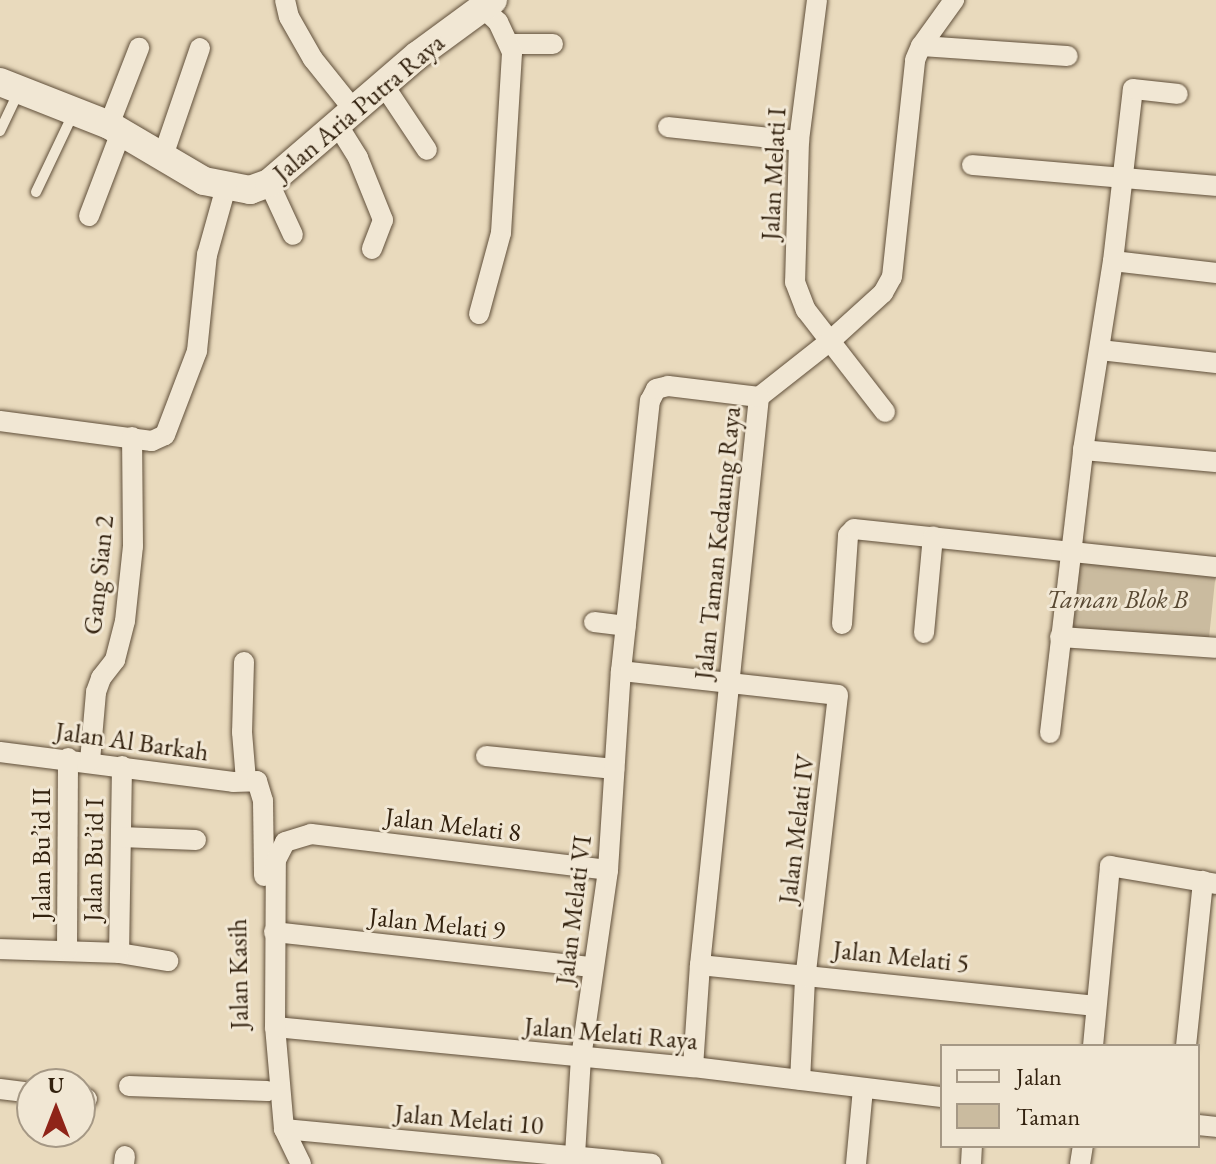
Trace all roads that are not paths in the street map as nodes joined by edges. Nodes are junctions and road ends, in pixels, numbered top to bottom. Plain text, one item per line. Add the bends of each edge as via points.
1 (285, 0) edge
2 (817, 0) edge
3 (954, 0) edge
4 (488, 4) edge
5 (511, 44) junction
6 (553, 44) dead end
7 (921, 46) junction
8 (139, 48) dead end
9 (200, 48) dead end
10 (1068, 56) dead end
11 (383, 84) junction
12 (10, 86) edge
13 (1178, 94) dead end
14 (75, 111) junction
15 (345, 117) junction
16 (668, 127) dead end
17 (115, 128) junction
18 (0, 131) edge
19 (799, 141) junction
20 (427, 150) dead end
21 (163, 156) junction
22 (972, 165) dead end
23 (1123, 178) junction
24 (269, 183) junction
25 (1216, 186) edge
26 (226, 187) junction
27 (36, 192) dead end
28 (89, 216) dead end
29 (293, 235) dead end
30 (372, 249) dead end
31 (1113, 261) junction
32 (1216, 273) edge
33 (479, 314) dead end
34 (829, 342) junction
35 (1100, 350) junction
36 (1216, 363) edge
37 (759, 397) junction
38 (885, 412) dead end
39 (0, 421) edge
40 (132, 437) junction
41 (1083, 450) junction
42 (1216, 462) edge
43 (933, 536) junction
44 (1071, 554) junction
45 (1216, 567) edge
46 (594, 622) dead end
47 (842, 624) dead end
48 (626, 626) junction
49 (924, 633) dead end
50 (1060, 637) junction
51 (1216, 648) edge
52 (244, 662) dead end
53 (621, 671) junction
54 (728, 681) junction
55 (1050, 733) dead end
56 (0, 752) edge
57 (486, 756) dead end
58 (68, 758) junction
59 (90, 761) junction
60 (122, 766) junction
61 (614, 769) junction
62 (251, 781) junction
63 (121, 837) junction
64 (196, 840) dead end
65 (608, 870) junction
66 (1209, 882) edge
67 (274, 932) junction
68 (0, 949) edge
69 (67, 950) junction
70 (119, 953) junction
71 (168, 961) dead end
72 (700, 965) junction
73 (593, 967) junction
74 (805, 974) junction
75 (1096, 1006) junction
76 (275, 1027) junction
77 (1093, 1044) edge
78 (1186, 1044) edge
79 (581, 1058) junction
80 (693, 1067) junction
81 (800, 1080) junction
82 (129, 1086) dead end
83 (863, 1088) junction
84 (267, 1091) junction
85 (940, 1097) edge
86 (284, 1129) junction
87 (575, 1155) junction
88 (478, 1156) edge
89 (287, 1164) edge
90 (301, 1164) edge
91 (651, 1164) edge
92 (856, 1164) edge

1 - 15 street via 289,17
2 - 19 street, Jalan Melati I
3 - 7 street, Jalan Taman Kedaung Raya
4 - 5 street
4 - 11 main road, Jalan Aria Putra Raya
5 - 6 street
5 - 33 street via 501,233
7 - 10 street
7 - 34 street, Jalan Taman Kedaung Raya via 911,78 892,277 883,293
8 - 17 street
9 - 21 street
11 - 15 main road, Jalan Aria Putra Raya
11 - 20 street
12 - 14 main road, Jalan Aria Putra Raya
12 - 18 lane
13 - 23 street via 1133,89
14 - 17 main road, Jalan Aria Putra Raya
14 - 27 lane
15 - 24 main road, Jalan Aria Putra Raya
15 - 30 street via 383,220
16 - 19 street
17 - 21 main road, Jalan Aria Putra Raya
17 - 28 street
19 - 34 street, Jalan Melati I via 795,282 806,310
21 - 26 main road, Jalan Aria Putra Raya via 204,181
22 - 23 street
23 - 25 street
23 - 31 street
24 - 26 main road, Jalan Aria Putra Raya via 250,190
24 - 29 street
26 - 40 street via 207,255 197,351 178,409 159,439
31 - 32 street
31 - 35 street
34 - 37 street, Jalan Taman Kedaung Raya
34 - 38 street, Jalan Melati I
35 - 36 street
35 - 41 street
37 - 48 street, Jalan Melati VI via 656,389 645,439
37 - 54 street, Jalan Taman Kedaung Raya
39 - 40 street
40 - 59 street, Gang Sian 2 via 133,546 125,621 115,660 96,692
41 - 42 street
41 - 44 street
43 - 44 street
43 - 47 street via 850,531
43 - 49 street
44 - 45 street
44 - 50 street
46 - 48 street
48 - 53 street, Jalan Melati VI
50 - 51 street
50 - 55 street
52 - 62 street, Jalan Kasih via 242,732
53 - 54 street
53 - 61 street, Jalan Melati VI
54 - 72 street, Jalan Taman Kedaung Raya
54 - 74 street, Jalan Melati IV via 838,695
56 - 58 street, Jalan Al Barkah
57 - 61 street
58 - 59 street, Jalan Al Barkah
58 - 69 street, Jalan Bu’id II
59 - 60 street, Jalan Al Barkah
60 - 62 street, Jalan Al Barkah
60 - 63 street, Jalan Bu’id I
61 - 65 street, Jalan Melati VI
62 - 84 street, Jalan Kasih via 263,801
63 - 64 street
63 - 70 street, Jalan Bu’id I
65 - 67 street, Jalan Melati 8 via 311,834 292,838 276,860
65 - 73 street, Jalan Melati VI
66 - 75 street via 1110,866
66 - 78 street
67 - 73 street, Jalan Melati 9
67 - 76 street
68 - 69 street
69 - 70 street
70 - 71 street, Jalan Bu’id I
72 - 74 street, Jalan Melati 5
72 - 80 street, Jalan Taman Kedaung Raya
73 - 79 street, Jalan Melati VI
74 - 75 street, Jalan Melati 5
74 - 81 street, Jalan Melati IV
75 - 77 street
76 - 79 street, Jalan Melati Raya
76 - 86 street
79 - 80 street, Jalan Melati Raya
79 - 87 street, Jalan Melati VI
80 - 81 street, Jalan Melati Raya
81 - 83 street, Jalan Melati Raya
82 - 84 street
83 - 85 street, Jalan Melati Raya
83 - 92 street
84 - 89 street, Jalan Kasih via 272,1133
86 - 88 street, Jalan Melati 10
86 - 90 street
87 - 88 street, Jalan Melati 10
87 - 91 street, Jalan Melati 10

